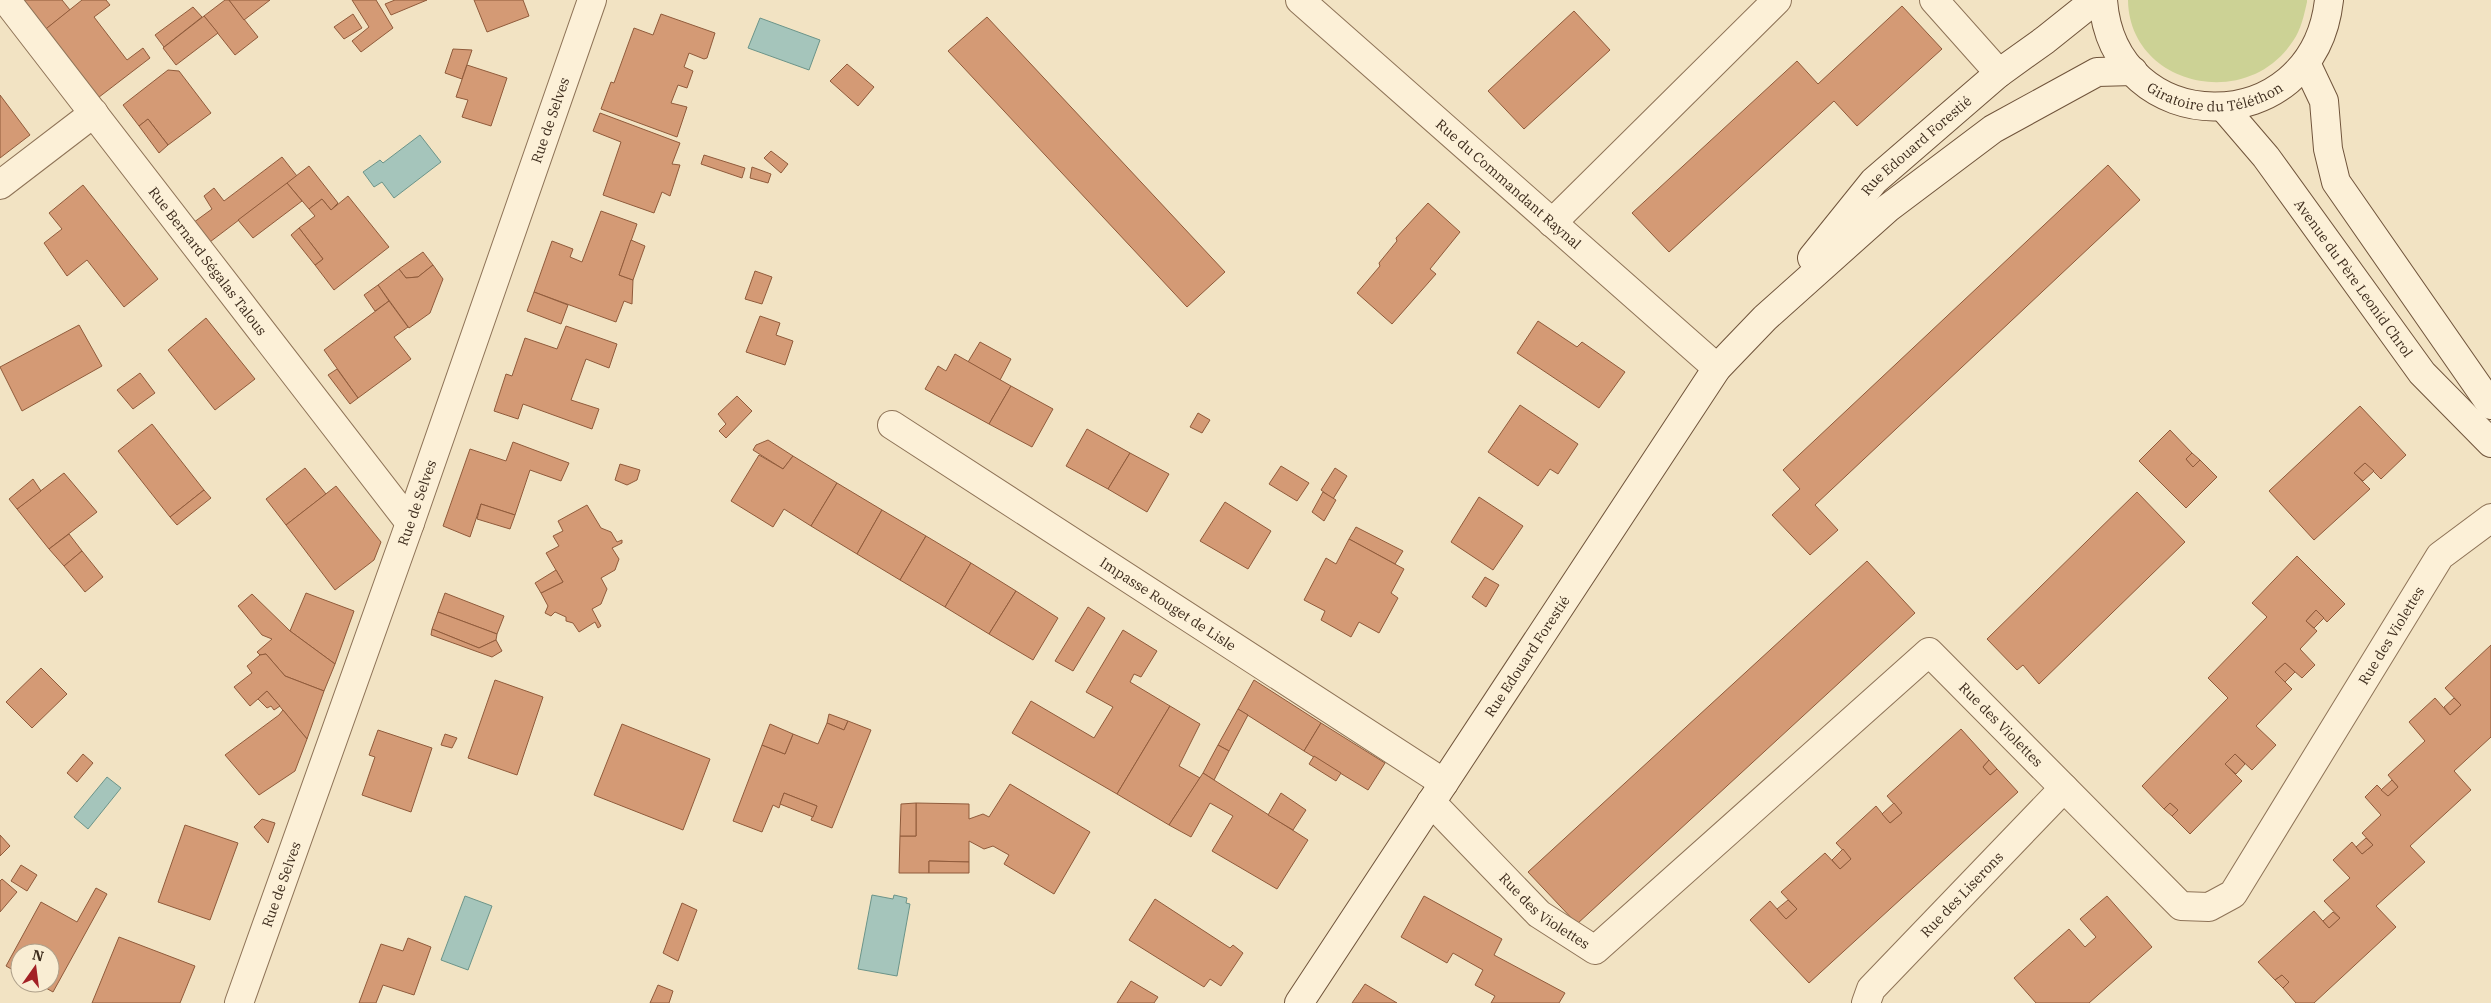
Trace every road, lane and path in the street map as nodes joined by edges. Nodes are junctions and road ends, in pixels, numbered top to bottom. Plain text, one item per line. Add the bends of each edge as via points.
1 (6, 0) edge
2 (592, 0) edge
3 (1300, 0) edge
4 (1777, 0) edge
5 (1934, 0) edge
6 (2095, 0) edge
7 (2103, 0) edge
8 (2329, 0) edge
9 (2306, 63) junction
10 (2132, 71) junction
11 (1999, 73) junction
12 (2224, 108) junction
13 (94, 113) junction
14 (0, 185) edge
15 (1552, 223) junction
16 (1765, 318) junction
17 (1716, 368) junction
18 (2491, 405) edge
19 (892, 425) dead end
20 (2491, 442) edge
21 (2491, 518) edge
22 (410, 523) junction
23 (2064, 788) junction
24 (1437, 793) junction
25 (239, 1003) edge
26 (1299, 1003) edge
27 (1866, 1003) edge

1 - 13 street, Rue Bernard Ségalas Talous
2 - 22 street, Rue de Selves
3 - 15 street, Rue du Commandant Raynal
4 - 15 street
5 - 11 street
6 - 11 street, Rue Edouard Forestié
7 - 10 street, Giratoire du Téléthon via 2110,35
8 - 9 street, Giratoire du Téléthon via 2319,42
9 - 12 street, Giratoire du Téléthon via 2284,86 2255,101
9 - 18 street via 2324,102 2328,149 2336,182
10 - 12 street, Giratoire du Téléthon via 2152,88 2174,100
10 - 16 street, Rue Edouard Forestié via 2097,72 1993,129 1888,208
11 - 16 street, Rue Edouard Forestié via 1874,181
12 - 20 street, Avenue du Père Leonid Chrol via 2266,158 2422,373
13 - 14 street
13 - 22 street, Rue Bernard Ségalas Talous
15 - 17 street, Rue du Commandant Raynal
16 - 17 street, Rue Edouard Forestié
17 - 24 street, Rue Edouard Forestié
19 - 24 street, Impasse Rouget de Lisle
21 - 23 street, Rue des Violettes via 2440,556 2233,894 2209,907 2182,906
22 - 25 street, Rue de Selves
23 - 24 street, Rue des Violettes via 1929,652 1595,950 1539,914
23 - 27 street, Rue des Liserons via 1872,989
24 - 26 street, Rue Edouard Forestié

